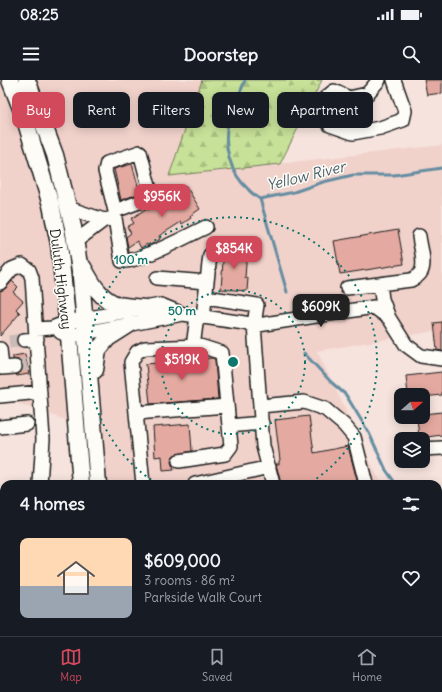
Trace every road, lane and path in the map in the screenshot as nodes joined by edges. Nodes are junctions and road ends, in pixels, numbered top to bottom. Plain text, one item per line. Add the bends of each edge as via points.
1 (10, 80) edge
2 (379, 80) edge
3 (394, 80) edge
4 (28, 82) edge
5 (68, 208) junction
6 (111, 216) junction
7 (206, 227) dead end
8 (419, 236) dead end
9 (76, 241) junction
10 (210, 255) dead end
11 (78, 258) junction
12 (157, 278) dead end
13 (207, 282) junction
14 (0, 283) edge
15 (380, 284) junction
16 (346, 288) dead end
17 (206, 297) junction
18 (145, 308) junction
19 (183, 314) junction
20 (200, 316) junction
21 (389, 318) junction
22 (130, 324) junction
23 (254, 324) junction
24 (85, 326) junction
25 (63, 329) junction
26 (32, 336) junction
27 (3, 344) edge
28 (193, 346) junction
29 (442, 359) edge
30 (27, 365) junction
31 (40, 392) junction
32 (91, 395) junction
33 (0, 396) edge
34 (227, 406) junction
35 (260, 406) junction
36 (136, 413) junction
37 (262, 423) junction
38 (27, 424) dead end
39 (229, 426) junction
40 (0, 427) edge
41 (442, 448) edge
42 (430, 449) edge
43 (179, 461) dead end
44 (269, 467) junction
45 (40, 480) edge
46 (81, 480) edge
47 (98, 480) edge
48 (143, 480) edge
49 (212, 480) edge
50 (272, 480) edge
51 (365, 480) edge

1 - 25 main road, Duluth Highway via 24,116 51,205 58,244
2 - 3 street via 367,94 349,98 334,91 322,101 318,110 330,125 353,133 403,120 405,111
4 - 5 main road, Duluth Highway via 55,155
5 - 6 street
5 - 9 main road, Duluth Highway
6 - 6 street via 147,199 150,190 140,152 107,163 105,171
6 - 7 street via 122,260 128,261
6 - 9 street
8 - 15 street via 423,265 418,276 411,280
9 - 11 main road, Duluth Highway
10 - 13 street
11 - 18 main road via 102,296 118,305
11 - 24 main road, Duluth Highway
12 - 13 street
13 - 17 street
14 - 26 street via 12,269 22,265 29,270 32,278
15 - 16 street
15 - 21 street
17 - 20 street
17 - 23 street via 257,304
18 - 19 street via 161,305
18 - 24 street
19 - 20 street
19 - 22 street
20 - 23 street
20 - 28 street
21 - 23 street via 374,307
21 - 29 street via 406,345 421,356
22 - 24 street
22 - 32 main road via 108,338 98,350
23 - 35 street
24 - 25 street
24 - 32 main road, Duluth Highway
25 - 26 street
25 - 46 main road, Duluth Highway
26 - 30 street
27 - 30 street via 2,368
28 - 34 street via 222,353
28 - 36 street via 145,348 137,352 132,362
30 - 31 street
31 - 33 street
31 - 45 street via 43,439
32 - 47 main road, Duluth Highway
34 - 36 street
34 - 39 street
35 - 37 street
35 - 51 street via 304,402 324,409 354,437
36 - 48 street
37 - 39 street
37 - 44 street
38 - 40 street
39 - 43 street via 230,446 225,454
41 - 42 street
44 - 49 street
44 - 50 street

